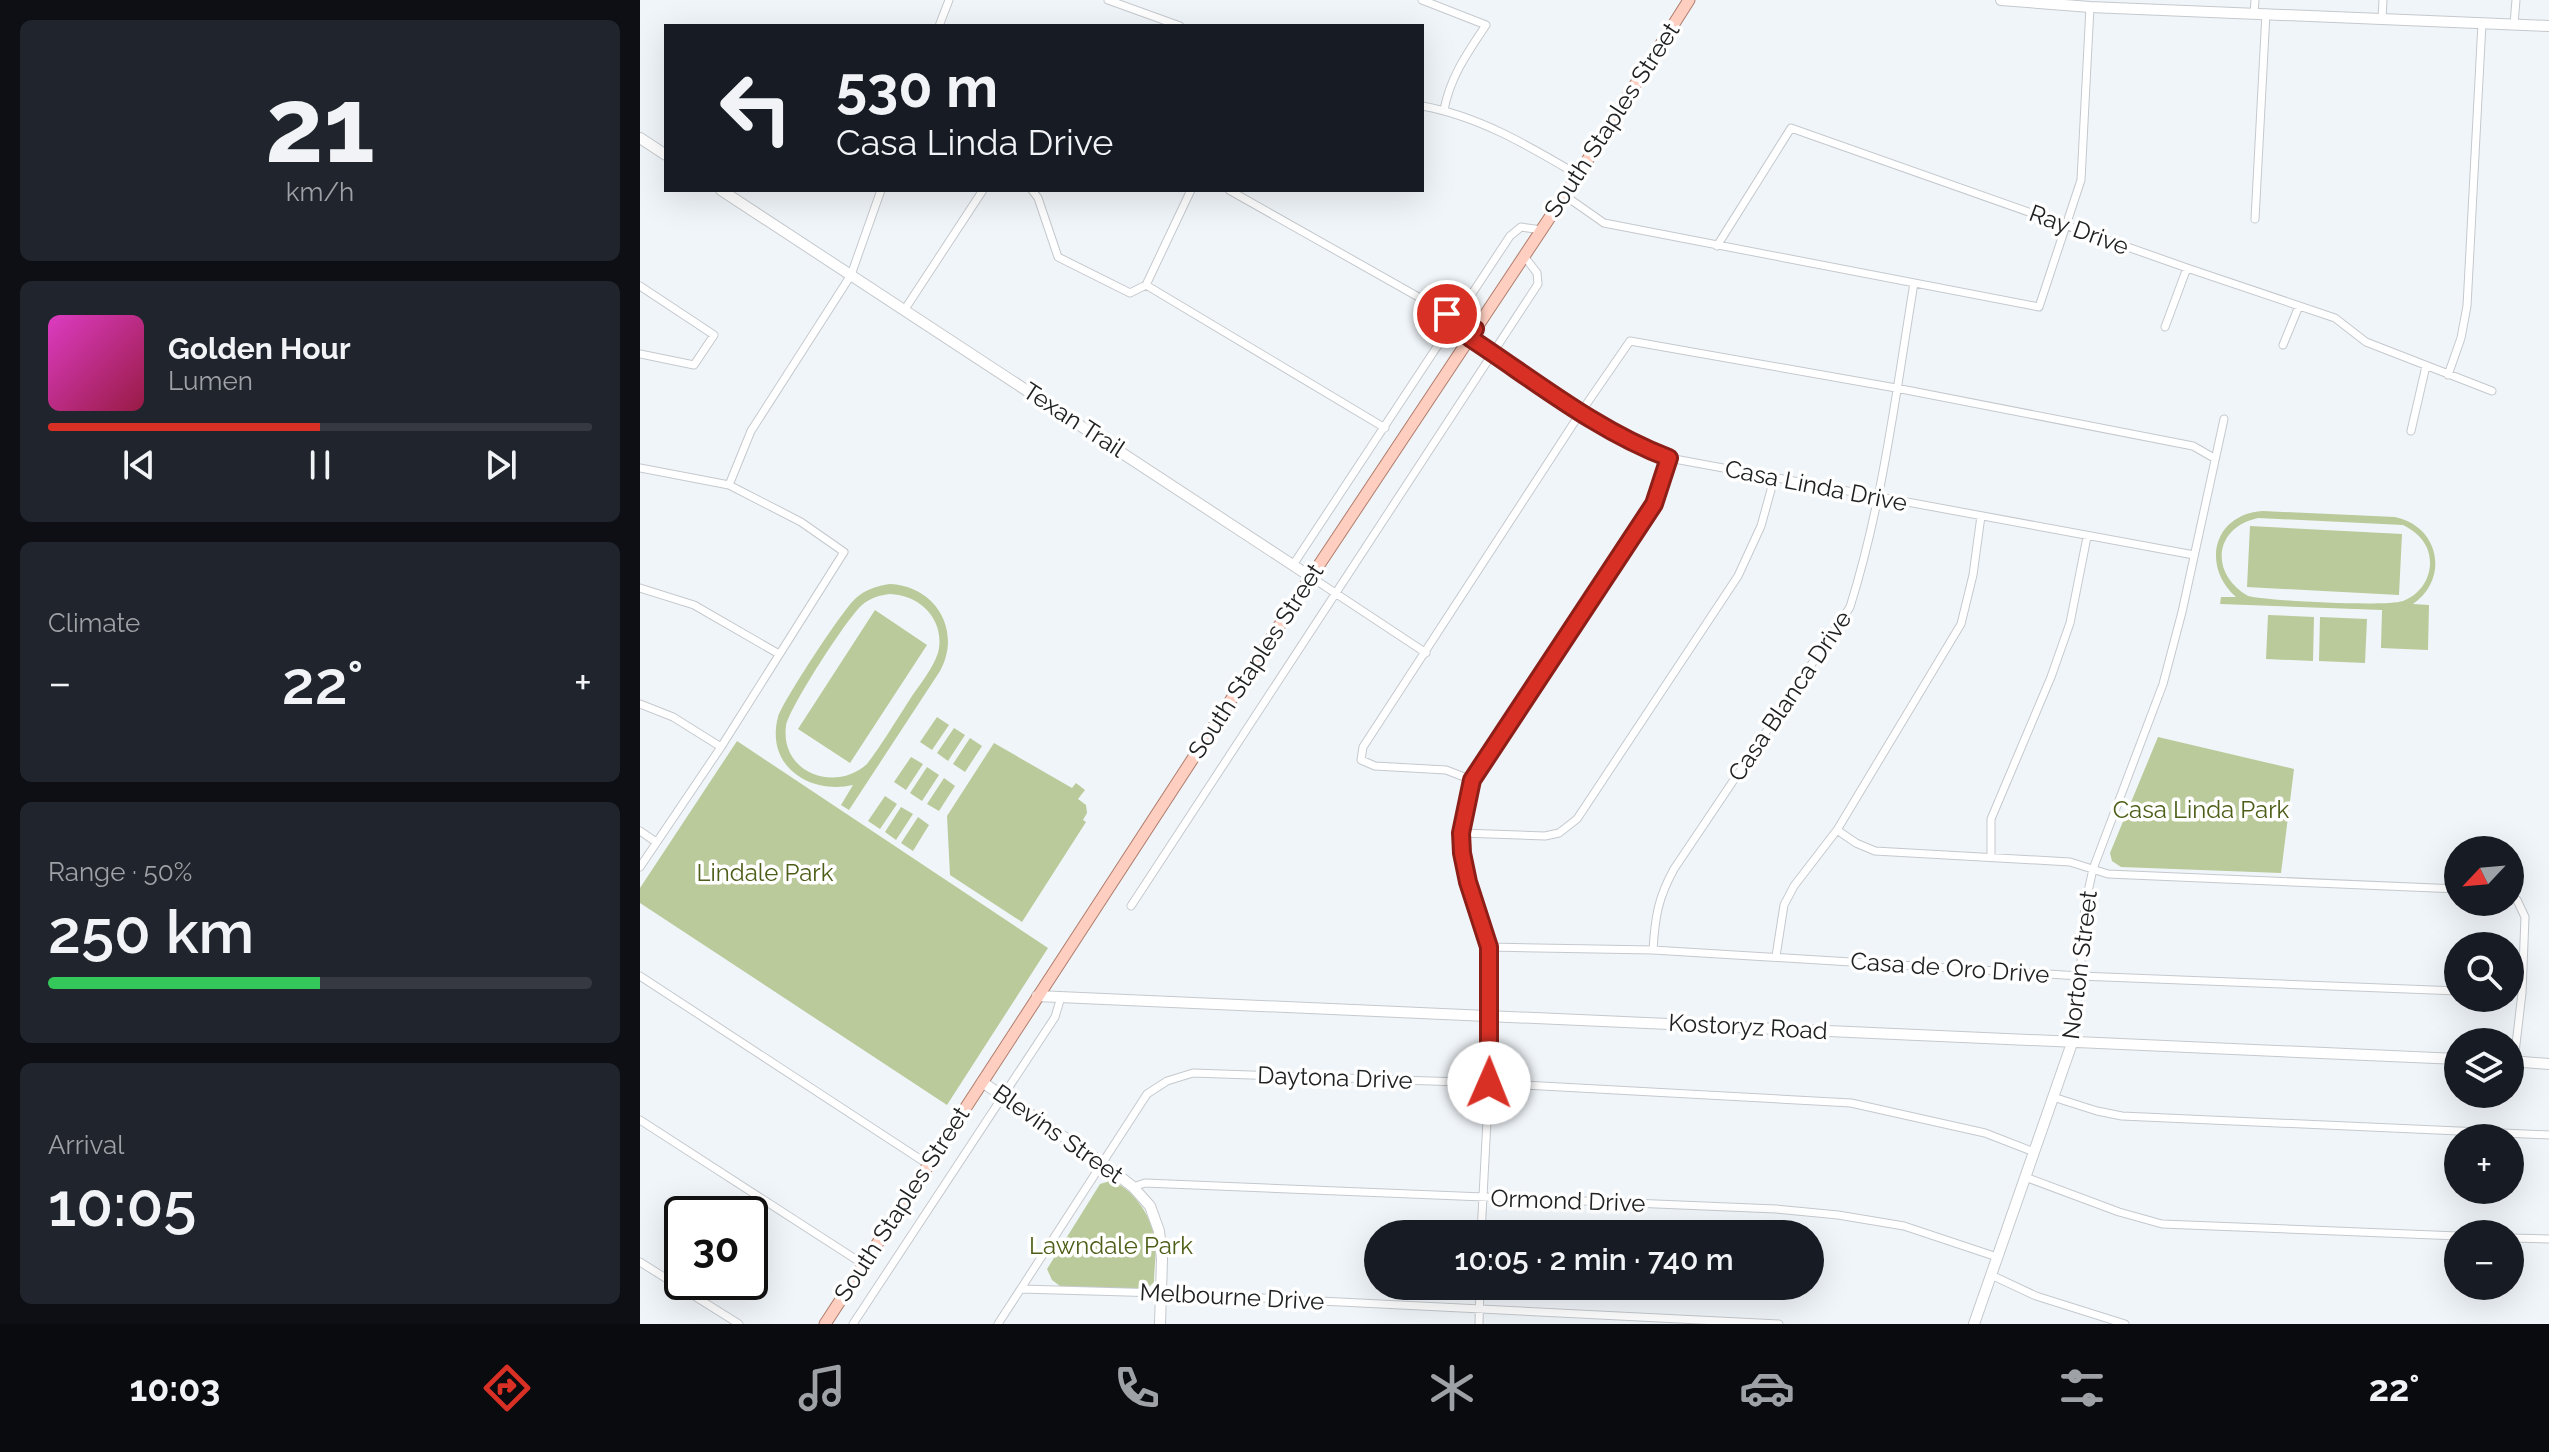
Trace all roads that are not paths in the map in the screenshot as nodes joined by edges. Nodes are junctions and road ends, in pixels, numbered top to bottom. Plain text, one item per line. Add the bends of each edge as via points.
1 (949, 0) edge
2 (1108, 0) edge
3 (1422, 0) edge
4 (1689, 0) edge
5 (2001, 0) edge
6 (2255, 0) edge
7 (2383, 0) edge
8 (2516, 0) edge
9 (2125, 4) edge
10 (2090, 7) junction
11 (2260, 13) junction
12 (2382, 19) junction
13 (2482, 23) junction
14 (940, 24) edge
15 (1174, 24) edge
16 (2514, 24) junction
17 (2549, 26) edge
18 (1424, 106) edge
19 (1444, 110) junction
20 (640, 138) edge
21 (664, 154) edge
22 (1578, 175) junction
23 (724, 192) edge
24 (880, 192) edge
25 (982, 192) edge
26 (1034, 192) edge
27 (1190, 192) edge
28 (1233, 192) edge
29 (1564, 195) junction
30 (2255, 219) dead end
31 (2066, 225) junction
32 (1542, 230) junction
33 (1717, 246) junction
34 (1524, 256) junction
35 (2187, 268) junction
36 (851, 275) junction
37 (1914, 283) junction
38 (1146, 285) junction
39 (640, 286) edge
40 (2299, 306) junction
41 (905, 309) junction
42 (1456, 319) junction
43 (2165, 327) dead end
44 (1472, 334) junction
45 (2283, 345) dead end
46 (1493, 353) junction
47 (640, 354) edge
48 (2426, 366) junction
49 (2448, 375) junction
50 (1896, 388) junction
51 (2492, 391) dead end
52 (1581, 412) junction
53 (2224, 419) dead end
54 (1385, 428) junction
55 (2411, 431) dead end
56 (1669, 458) junction
57 (2214, 458) junction
58 (640, 468) edge
59 (1774, 479) junction
60 (729, 485) junction
61 (1878, 498) junction
62 (1981, 516) junction
63 (2087, 537) junction
64 (2194, 555) junction
65 (1293, 565) junction
66 (1311, 577) junction
67 (640, 588) edge
68 (1336, 593) junction
69 (1426, 653) junction
70 (779, 654) junction
71 (640, 704) edge
72 (721, 747) junction
73 (1472, 780) junction
74 (1837, 830) junction
75 (640, 831) edge
76 (1461, 833) junction
77 (656, 842) junction
78 (1991, 856) junction
79 (640, 867) edge
80 (2093, 869) junction
81 (2444, 888) edge
82 (1131, 906) dead end
83 (2524, 915) edge
84 (2524, 942) edge
85 (1489, 947) junction
86 (1653, 950) junction
87 (1776, 956) junction
88 (640, 976) edge
89 (2080, 976) junction
90 (2444, 990) edge
91 (1037, 996) junction
92 (1061, 997) junction
93 (1490, 1015) junction
94 (2072, 1043) junction
95 (2444, 1058) edge
96 (2524, 1062) edge
97 (2549, 1064) edge
98 (982, 1082) junction
99 (1489, 1083) junction
100 (1003, 1096) junction
101 (2053, 1097) junction
102 (640, 1120) edge
103 (2549, 1135) edge
104 (2034, 1152) junction
105 (1104, 1164) junction
106 (929, 1165) junction
107 (2025, 1177) junction
108 (1133, 1187) junction
109 (1482, 1198) junction
110 (1481, 1220) edge
111 (2444, 1235) edge
112 (2524, 1238) edge
113 (2549, 1239) edge
114 (1997, 1257) junction
115 (640, 1262) edge
116 (863, 1264) junction
117 (1991, 1275) junction
118 (1021, 1289) junction
119 (1161, 1293) junction
120 (1480, 1300) edge
121 (1480, 1310) junction
122 (739, 1324) edge
123 (825, 1324) edge
124 (853, 1324) edge
125 (998, 1324) edge
126 (1160, 1324) edge
127 (1479, 1324) edge
128 (1779, 1324) edge
129 (1974, 1324) edge
130 (2125, 1324) edge

1 - 14 street
2 - 15 street
3 - 19 street via 1486,25 1447,90
4 - 22 main road, South Staples Street
5 - 10 street
6 - 11 street
7 - 12 street
8 - 16 street
9 - 10 street
9 - 11 street
10 - 31 street via 2081,180
11 - 12 street
11 - 30 street
12 - 13 street
13 - 16 street
13 - 49 street via 2467,306
16 - 17 street
18 - 19 street
19 - 22 street via 1514,137
20 - 21 street
22 - 29 main road, South Staples Street
23 - 36 street, Texan Trail
24 - 36 street
25 - 41 street
26 - 38 street via 1058,257 1130,293
27 - 38 street
28 - 42 street, Casa Linda Drive
29 - 32 main road, South Staples Street
29 - 33 street via 1604,223
31 - 33 street, Ray Drive via 1791,128
31 - 35 street, Ray Drive
31 - 37 street via 2039,307
32 - 34 main road, South Staples Street
32 - 42 street via 1521,227 1510,236
33 - 37 street
34 - 44 main road, South Staples Street
34 - 46 street via 1537,273 1538,284
35 - 40 street, Ray Drive
35 - 43 street
36 - 41 street, Texan Trail
36 - 60 street via 751,431
37 - 50 street, Casa Blanca Drive
38 - 54 street
39 - 47 street via 714,335 694,365
40 - 45 street
40 - 48 street, Ray Drive via 2335,318 2366,342
41 - 65 street, Texan Trail
42 - 44 street, Casa Linda Drive
42 - 54 street
44 - 46 street, Casa Linda Drive
44 - 66 main road, South Staples Street
46 - 52 street, Casa Linda Drive
46 - 68 street
48 - 49 street, Ray Drive
48 - 55 street
49 - 51 street, Ray Drive
50 - 52 street via 1630,341
50 - 57 street via 2193,446
50 - 61 street, Casa Blanca Drive
52 - 56 street, Casa Linda Drive via 1638,447
52 - 69 street
53 - 57 street, Norton Street
54 - 65 street
56 - 59 street, Casa Linda Drive
56 - 73 street via 1654,504
57 - 64 street, Norton Street
58 - 60 street
59 - 61 street, Casa Linda Drive
59 - 76 street via 1761,526 1738,576 1577,819 1545,836
60 - 70 street via 801,522 844,552
61 - 62 street, Casa Linda Drive
61 - 86 street, Casa Blanca Drive via 1850,607 1674,869 1660,894
62 - 63 street, Casa Linda Drive
62 - 74 street via 1961,624
63 - 64 street, Casa Linda Drive
63 - 78 street via 2070,623 1991,819
64 - 80 street, Norton Street via 2163,684
65 - 66 street, Texan Trail
66 - 68 street, Texan Trail
66 - 91 main road, South Staples Street
67 - 70 street via 694,605
68 - 69 street, Texan Trail
68 - 82 street
69 - 73 street via 1363,747 1361,760 1375,766 1446,770
70 - 72 street
71 - 72 street
72 - 77 street
73 - 76 street
74 - 78 street via 1875,851
74 - 87 street via 1784,905
75 - 77 street
76 - 85 street via 1468,882
77 - 79 street
78 - 80 street via 2070,862
80 - 81 street via 2108,874
80 - 89 street, Norton Street
83 - 84 street
85 - 86 street, Casa de Oro Drive
85 - 93 street
86 - 87 street, Casa de Oro Drive
87 - 89 street, Casa de Oro Drive
88 - 106 street
89 - 90 street, Casa de Oro Drive
89 - 94 street, Norton Street
91 - 92 street, Kostoryz Road
91 - 98 main road, South Staples Street
92 - 93 street, Kostoryz Road
92 - 100 street via 1055,1017
93 - 94 street, Kostoryz Road
93 - 99 street
94 - 95 street, Kostoryz Road
94 - 101 street, Norton Street
96 - 97 street
98 - 100 street, Blevins Street
98 - 106 main road, South Staples Street
99 - 104 street, Daytona Drive via 1851,1103 1985,1133
99 - 105 street, Daytona Drive via 1193,1073 1147,1094
99 - 109 street
100 - 105 street, Blevins Street
100 - 124 street
101 - 103 street via 2122,1116
101 - 104 street, Norton Street
102 - 116 street
104 - 107 street, Norton Street
105 - 108 street, Blevins Street
105 - 118 street, Daytona Drive
106 - 116 main road, South Staples Street
107 - 111 street via 2162,1224
107 - 114 street, Norton Street
108 - 109 street, Ormond Drive via 1145,1183
108 - 119 street, Blevins Street via 1150,1206 1159,1231
109 - 110 street
109 - 114 street, Ormond Drive via 1838,1215 1904,1226
112 - 113 street
114 - 117 street, Norton Street
115 - 122 street
116 - 123 main road, South Staples Street
117 - 129 street, Norton Street
117 - 130 street via 2036,1296
118 - 119 street, Melbourne Drive
118 - 125 street, Daytona Drive
119 - 121 street, Melbourne Drive
119 - 126 street, Blevins Street
120 - 121 street
121 - 127 street
121 - 128 street, Melbourne Drive

